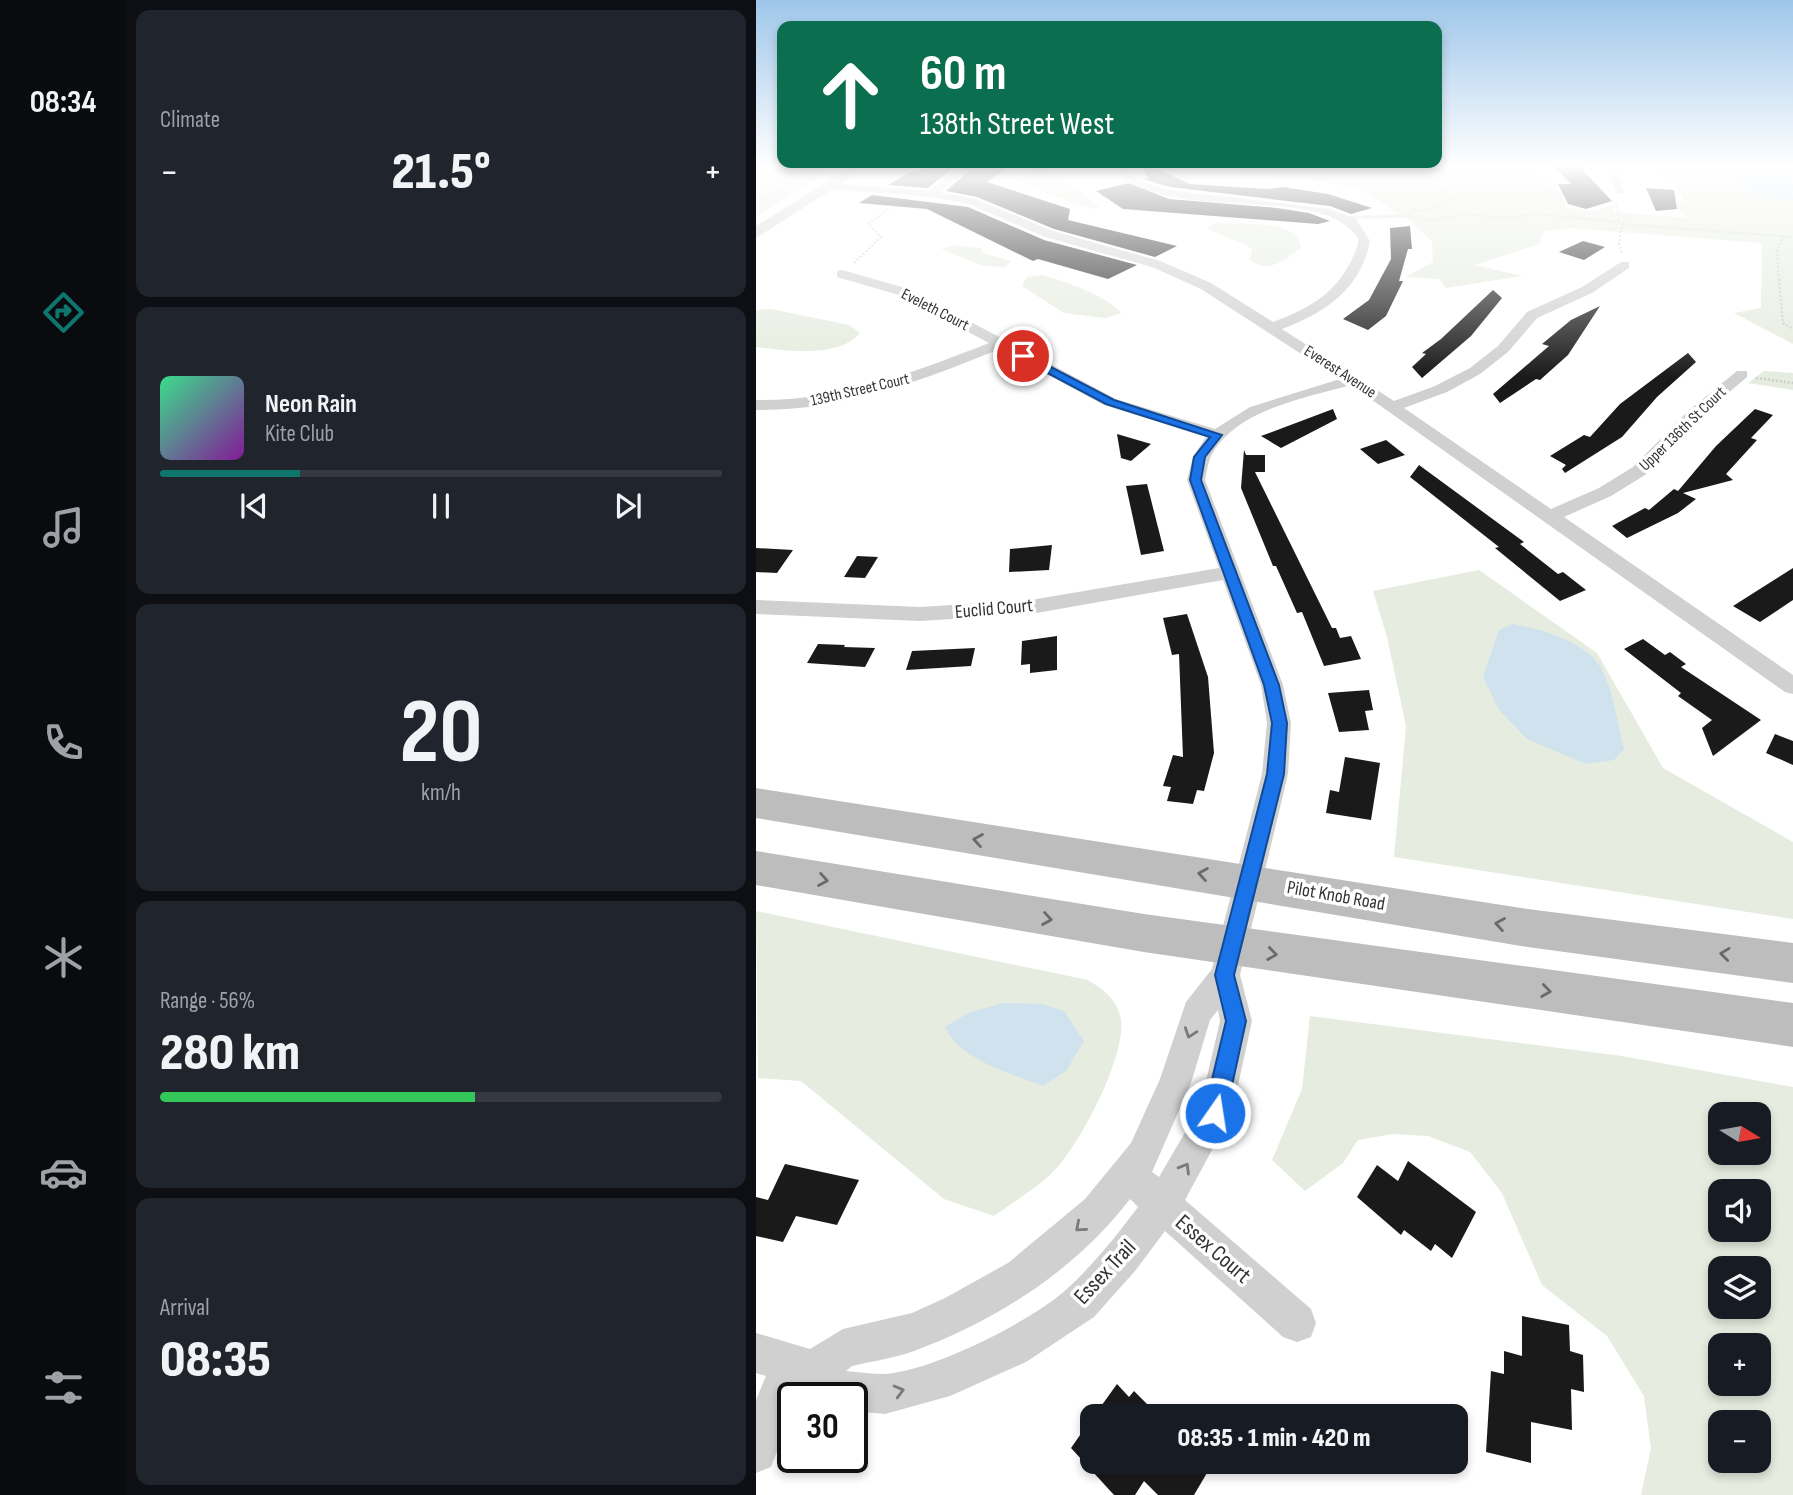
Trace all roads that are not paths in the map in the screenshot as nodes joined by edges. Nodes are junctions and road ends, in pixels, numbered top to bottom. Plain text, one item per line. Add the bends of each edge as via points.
1 (1058, 237) edge
2 (1363, 237) edge
3 (1624, 261) road end
4 (842, 274) road end
5 (1271, 328) junction
6 (1001, 344) junction
7 (1748, 376) road end
8 (1353, 380) junction
9 (756, 405) edge
10 (1392, 407) junction
11 (1217, 435) junction
12 (1546, 517) junction
13 (1229, 573) junction
14 (756, 607) edge
15 (1788, 677) edge
16 (756, 803) edge
17 (756, 868) edge
18 (1248, 881) junction
19 (1228, 961) junction
20 (1793, 963) edge
21 (1793, 1026) edge
22 (1128, 1174) junction
23 (1163, 1204) junction
24 (1297, 1323) dead end
25 (787, 1362) edge
26 (756, 1452) edge

1 - 5 street, Everest Avenue via 1156,264 1206,286
2 - 5 street via 1340,293 1319,310
3 - 10 street via 1587,290 1532,315 1503,349 1475,371
4 - 6 street, Eveleth Court via 904,292
5 - 8 street, Everest Avenue
6 - 9 street, 139th Street Court via 901,383 836,399
6 - 11 street, Eveleth Court via 1110,402
7 - 12 street, Upper 136th St Court via 1694,414 1639,471 1605,492
8 - 10 street, Everest Avenue
8 - 11 street via 1258,410
10 - 12 street, Everest Avenue
11 - 13 street, Essex Trail via 1199,457 1196,480
12 - 15 street, Everest Avenue
13 - 14 street, Euclid Court via 1017,608 920,614
13 - 18 street, Essex Trail via 1272,685 1279,723 1275,774
18 -> 16 main road, Pilot Knob Road
17 -> 19 main road
18 - 19 street, Essex Trail
20 -> 18 main road, Pilot Knob Road via 1521,927
19 -> 21 main road
19 -> 22 street, Essex Trail via 1197,1013 1159,1119 1143,1155
23 -> 19 street, Essex Trail via 1215,1113 1236,1021
22 - 23 street, Essex Court
22 -> 25 street, Essex Trail via 1098,1212 1021,1276 959,1312 912,1332
23 - 24 street, Essex Court
25 -> 23 street, Essex Trail via 836,1390 885,1394 950,1376 1012,1348 1080,1303
25 - 26 street

